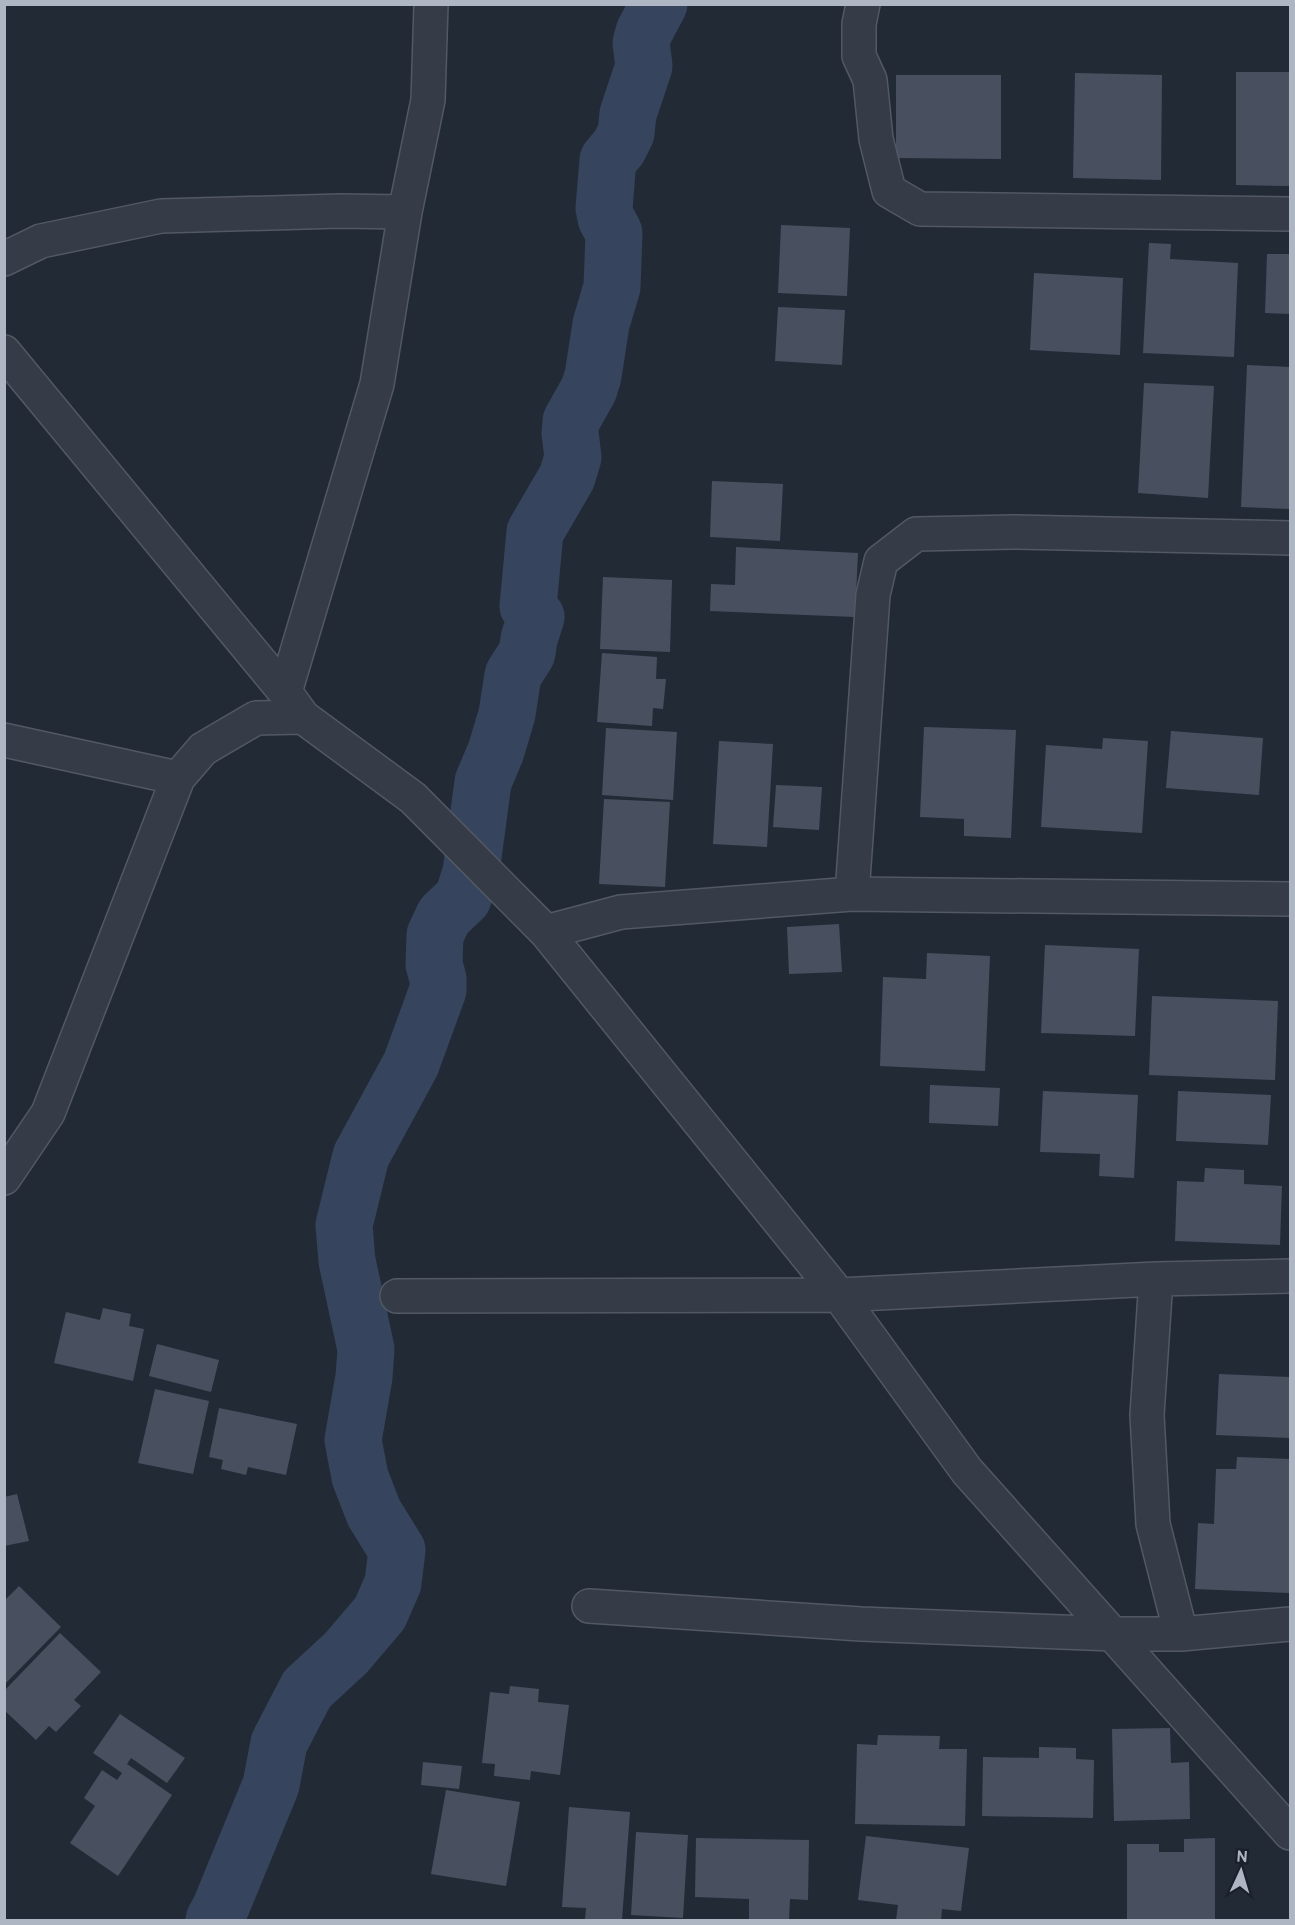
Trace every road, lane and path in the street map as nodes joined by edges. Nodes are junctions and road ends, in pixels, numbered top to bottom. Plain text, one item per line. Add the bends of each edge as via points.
1 (431, 4) edge
2 (863, 4) edge
3 (405, 212) junction
4 (1290, 214) edge
5 (4, 259) edge
6 (4, 352) edge
7 (1290, 538) edge
8 (294, 705) junction
9 (4, 740) edge
10 (178, 778) junction
11 (852, 894) junction
12 (1290, 899) edge
13 (546, 932) junction
14 (4, 1178) edge
15 (1290, 1276) edge
16 (1156, 1279) junction
17 (839, 1295) junction
18 (397, 1296) dead end
19 (589, 1606) dead end
20 (1290, 1624) edge
21 (1113, 1634) junction
22 (1181, 1634) junction
23 (1290, 1833) edge

1 - 3 street via 428,100
2 - 4 street via 859,56 870,80 876,139 889,191 920,209
3 - 5 street via 161,216 41,241
3 - 8 street via 376,384
6 - 8 street
7 - 11 street via 1014,532 916,534 881,561 873,595
8 - 10 street via 256,718 202,749
8 - 13 street via 413,798
9 - 10 street
10 - 14 street via 48,1113
11 - 12 street
11 - 13 street via 621,912
13 - 17 street
15 - 16 street
16 - 17 street
16 - 22 street via 1147,1415 1153,1524
17 - 18 street
17 - 21 street via 967,1471
19 - 21 street via 861,1624
20 - 22 street
21 - 22 street
21 - 23 street

